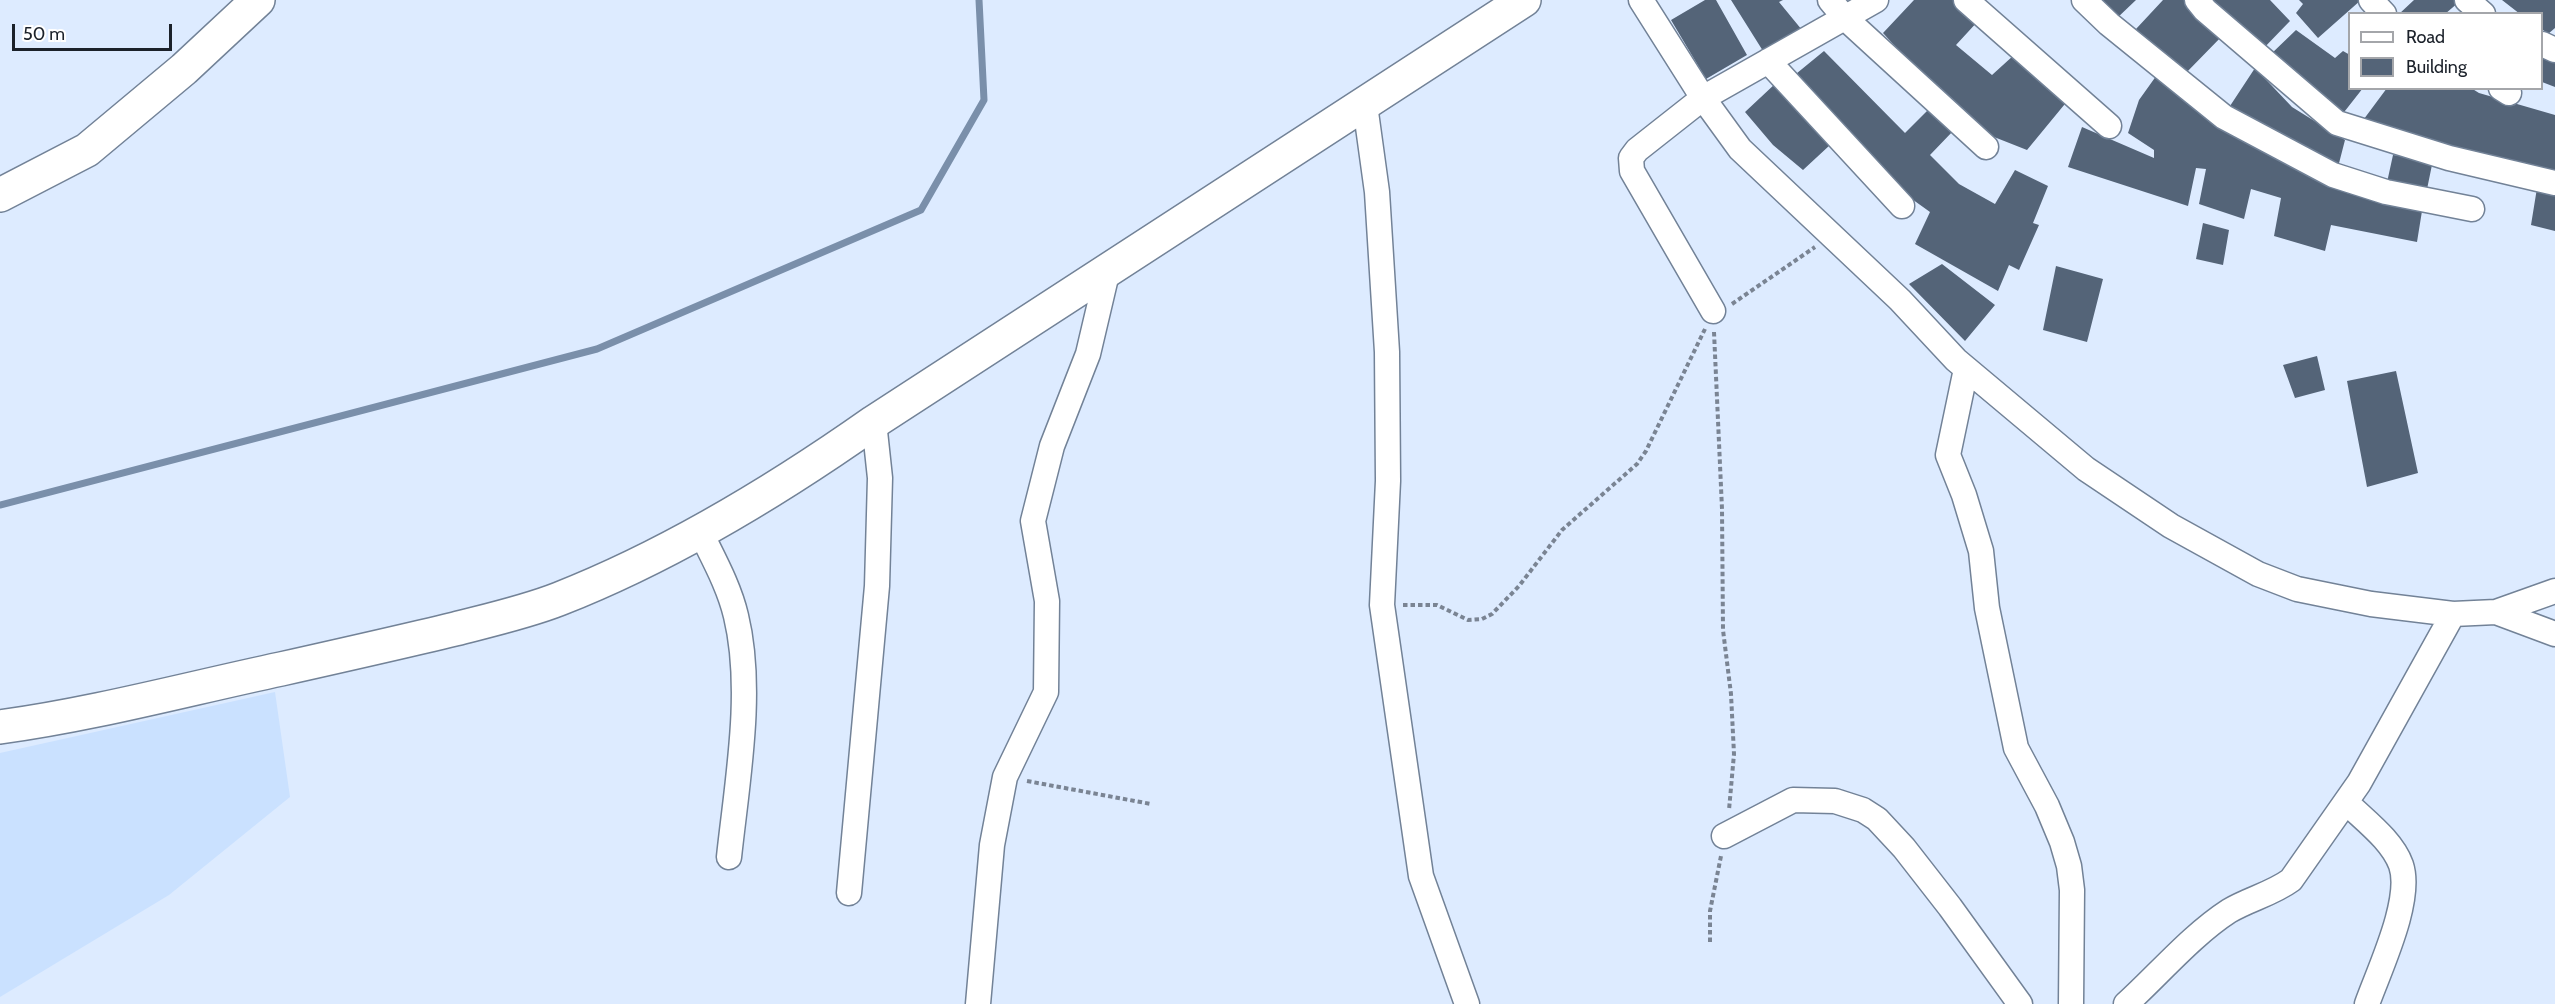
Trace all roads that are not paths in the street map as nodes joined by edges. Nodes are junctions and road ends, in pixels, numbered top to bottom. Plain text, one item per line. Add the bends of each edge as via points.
1 (258, 0) edge
2 (1524, 0) edge
3 (1876, 0) edge
4 (1966, 0) edge
5 (2084, 0) edge
6 (2196, 0) edge
7 (2371, 0) edge
8 (2467, 0) edge
9 (1646, 2) edge
10 (1837, 9) edge
11 (2382, 12) edge
12 (2481, 12) edge
13 (1768, 61) junction
14 (1703, 98) junction
15 (1365, 105) junction
16 (2109, 126) dead end
17 (1986, 147) dead end
18 (2555, 183) edge
19 (0, 195) edge
20 (1902, 206) dead end
21 (2472, 209) dead end
22 (1108, 269) junction
23 (1713, 311) road end
24 (1966, 369) junction
25 (874, 423) junction
26 (700, 531) junction
27 (2555, 591) edge
28 (2496, 612) junction
29 (2453, 614) junction
30 (2555, 634) edge
31 (0, 727) edge
32 (2346, 802) junction
33 (1724, 836) road end
34 (729, 857) dead end
35 (849, 893) dead end
36 (978, 1004) edge
37 (1467, 1004) edge
38 (2020, 1004) edge
39 (2071, 1004) edge
40 (2126, 1004) edge
41 (2367, 1004) edge

1 - 19 street via 184,69 87,150
2 - 15 street
3 - 10 street
4 - 16 street
5 - 21 street via 2224,117 2333,175 2386,192
6 - 18 street via 2337,123 2449,158
7 - 11 street
8 - 12 street
9 - 14 street
10 - 13 street
10 - 17 street
13 - 14 street
13 - 20 street
14 - 23 street via 1631,158 1632,171
14 - 24 street via 1740,149 1832,234
15 - 22 street
15 - 37 street via 1377,192 1387,352 1388,481 1382,605 1421,876
22 - 25 street
22 - 36 street via 1088,354 1052,446 1032,521 1047,601 1046,692 1005,777 992,845
24 - 29 street via 2086,469 2171,526 2258,574 2297,589 2371,604
24 - 39 street via 1948,455 1981,551 1987,608 2016,748 2047,806 2069,866
25 - 26 street via 795,478
25 - 35 street via 880,478 877,586
26 - 31 street via 558,599 501,617 56,719
26 - 34 street via 732,605 741,646 741,729
27 - 28 street
28 - 29 street
28 - 30 street
29 - 32 street
32 - 40 street via 2290,880 2279,889 2229,911
32 - 41 street via 2392,849 2403,875 2391,942
33 - 38 street via 1793,800 1835,801 1863,810 1904,848

